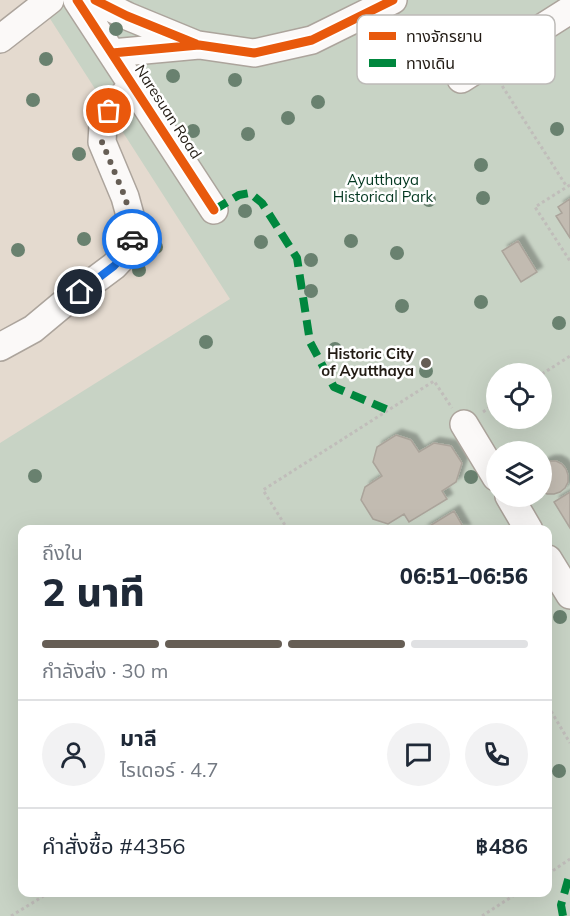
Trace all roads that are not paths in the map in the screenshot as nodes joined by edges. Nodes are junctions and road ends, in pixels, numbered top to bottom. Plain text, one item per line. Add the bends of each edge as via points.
1 (50, 0) edge
2 (77, 0) edge
3 (95, 0) edge
4 (393, 0) edge
5 (570, 10) edge
6 (363, 15) edge
7 (357, 18) edge
8 (555, 19) edge
9 (0, 39) edge
10 (199, 45) junction
11 (112, 53) junction
12 (133, 85) junction
13 (214, 210) dead end
14 (0, 347) edge
15 (464, 424) road end
16 (486, 460) edge
17 (515, 507) edge
18 (526, 525) edge
19 (552, 566) edge
20 (570, 595) edge

1 - 9 street
2 - 11 street, Naresuan Road
3 - 10 street
4 - 6 street
5 - 8 street
7 - 10 street via 312,40 254,53
10 - 11 street
11 - 12 street, Naresuan Road
12 - 13 street, Naresuan Road
12 - 14 street via 109,111 102,142 133,226 131,248 114,266 33,329
15 - 16 street
17 - 18 street
19 - 20 street

